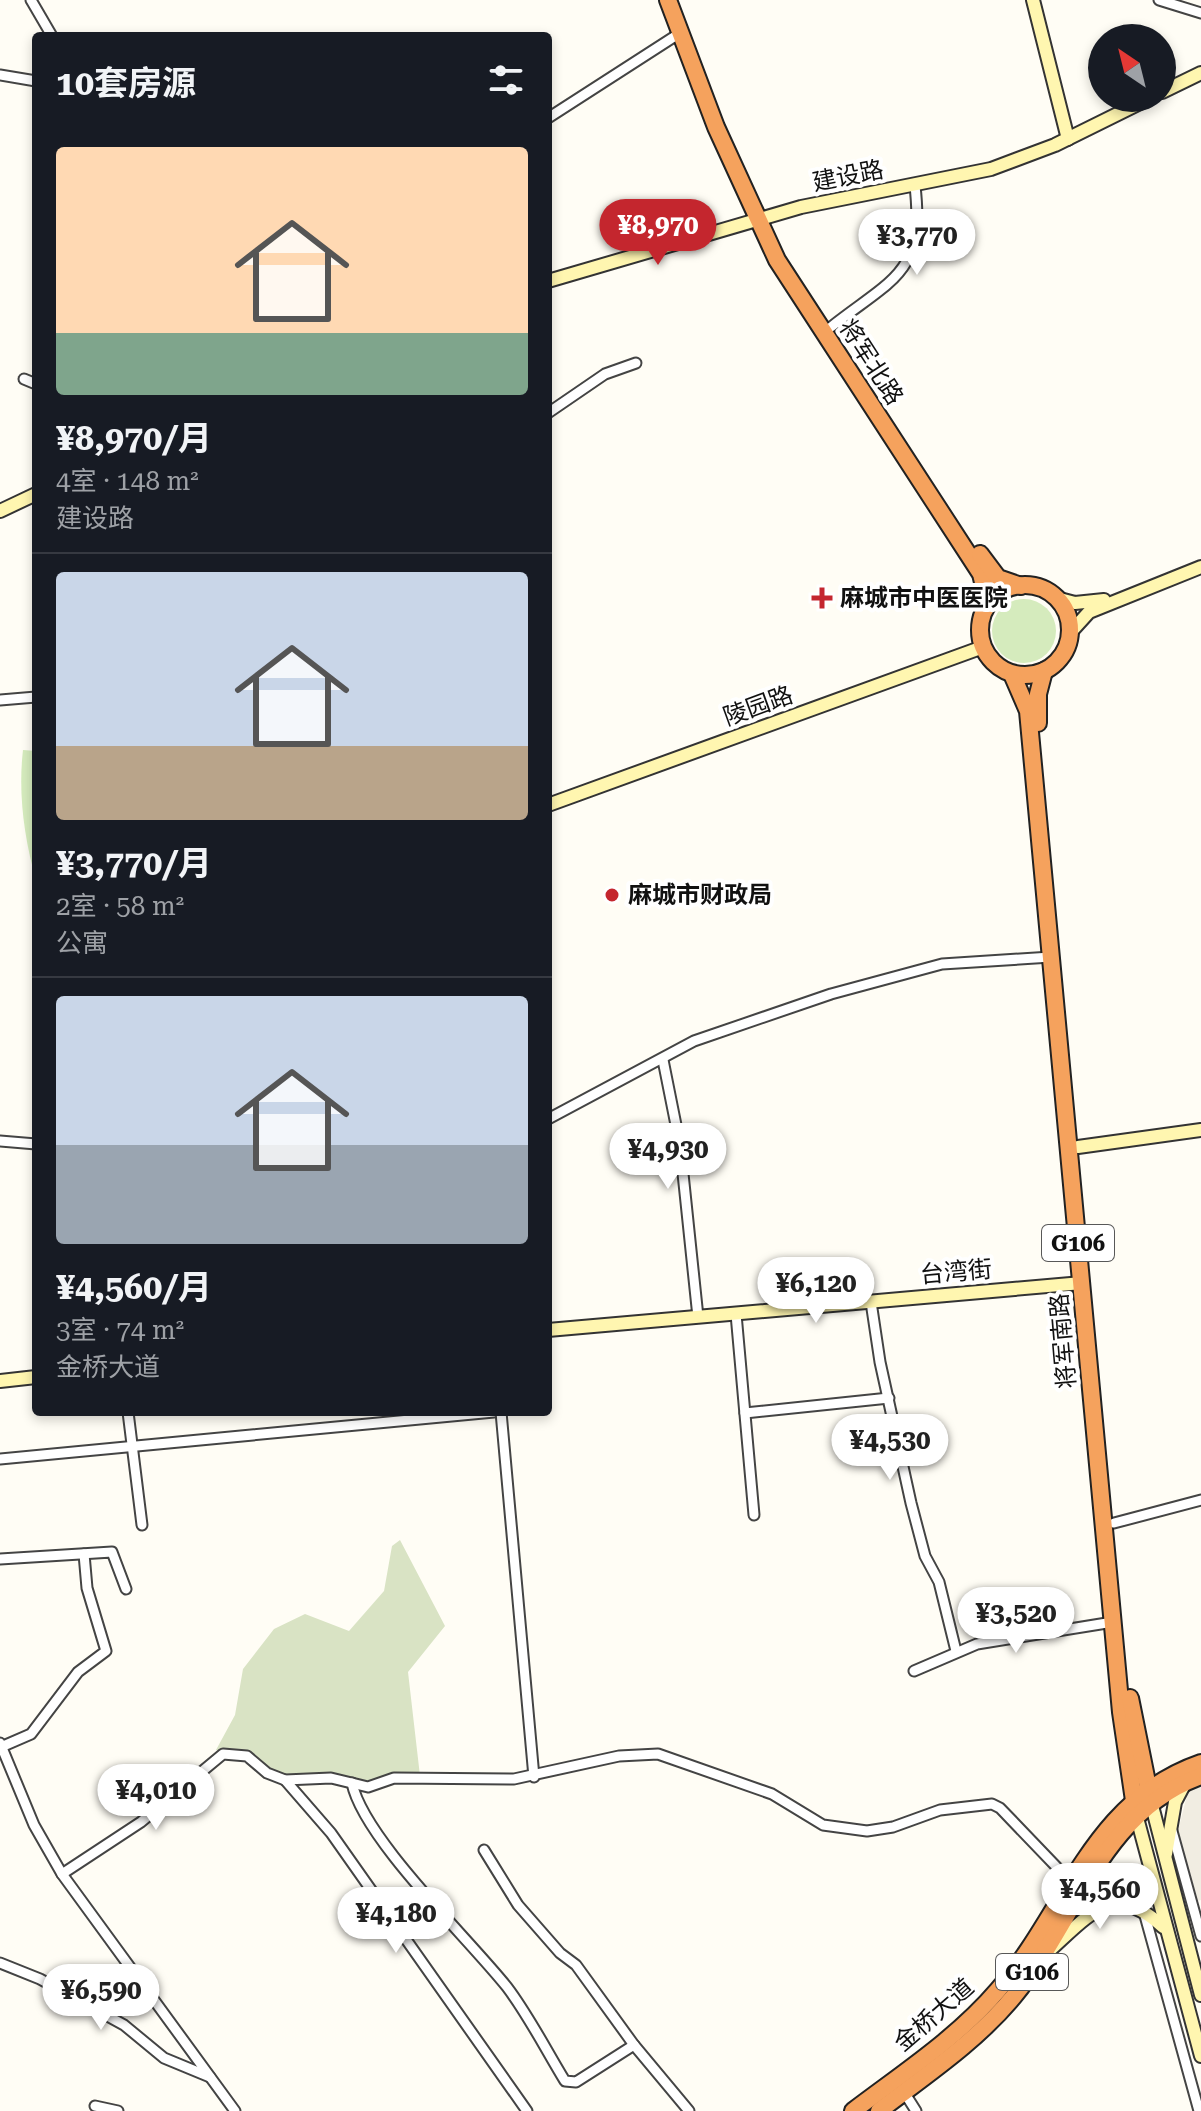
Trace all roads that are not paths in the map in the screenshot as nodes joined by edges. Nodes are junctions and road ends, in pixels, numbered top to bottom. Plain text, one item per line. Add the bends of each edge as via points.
1 (31, 0) edge
2 (668, 0) edge
3 (679, 0) edge
4 (1033, 0) edge
5 (1159, 0) edge
6 (1201, 13) edge
7 (50, 32) edge
8 (680, 33) junction
9 (1201, 73) edge
10 (0, 75) edge
11 (32, 80) edge
12 (1176, 85) edge
13 (1122, 112) edge
14 (552, 115) edge
15 (1068, 139) junction
16 (915, 186) junction
17 (762, 218) junction
18 (552, 280) edge
19 (831, 327) junction
20 (636, 363) dead end
21 (24, 379) dead end
22 (32, 382) edge
23 (552, 410) edge
24 (32, 496) edge
25 (0, 511) edge
26 (1201, 567) edge
27 (1021, 586) junction
28 (1056, 598) junction
29 (1119, 598) junction
30 (984, 610) junction
31 (1069, 634) junction
32 (983, 647) junction
33 (1044, 671) junction
34 (1012, 674) junction
35 (32, 697) edge
36 (0, 700) edge
37 (552, 804) edge
38 (1051, 957) junction
39 (663, 1060) junction
40 (552, 1117) edge
41 (1201, 1130) edge
42 (0, 1141) edge
43 (32, 1144) edge
44 (1078, 1147) junction
45 (1082, 1283) junction
46 (871, 1302) junction
47 (736, 1314) junction
48 (698, 1317) junction
49 (552, 1330) edge
50 (32, 1377) edge
51 (0, 1381) edge
52 (889, 1398) junction
53 (745, 1413) junction
54 (128, 1416) edge
55 (453, 1416) edge
56 (501, 1416) edge
57 (132, 1447) junction
58 (0, 1459) edge
59 (1201, 1500) edge
60 (754, 1515) dead end
61 (1114, 1523) junction
62 (142, 1525) dead end
63 (84, 1554) junction
64 (0, 1559) edge
65 (126, 1589) dead end
66 (1113, 1622) junction
67 (956, 1651) junction
68 (914, 1671) dead end
69 (0, 1745) edge
70 (1201, 1763) edge
71 (534, 1777) junction
72 (1194, 1779) edge
73 (285, 1780) junction
74 (352, 1783) junction
75 (1149, 1795) junction
76 (1135, 1807) junction
77 (1171, 1826) junction
78 (484, 1850) dead end
79 (1164, 1861) junction
80 (62, 1874) junction
81 (1071, 1882) junction
82 (1144, 1912) junction
83 (1164, 1928) junction
84 (1201, 1936) edge
85 (1041, 1958) junction
86 (0, 1963) edge
87 (1201, 1995) edge
88 (634, 2045) junction
89 (1201, 2056) edge
90 (210, 2077) junction
91 (904, 2092) junction
92 (95, 2106) dead end
93 (118, 2111) edge
94 (235, 2111) edge
95 (527, 2111) edge
96 (689, 2111) edge
97 (853, 2111) edge
98 (879, 2111) edge
99 (916, 2111) edge
100 (1200, 2111) edge

1 - 7 street
2 - 8 highway, 将军北路
3 - 17 highway, 将军北路
4 - 15 main road
5 - 6 street
8 - 14 street
8 - 17 highway, 将军北路 via 716,127
9 - 12 main road
10 - 11 street
13 - 15 main road, 建设路
15 - 16 main road, 建设路 via 991,169
16 - 17 main road, 建设路
16 - 19 street via 918,229 907,263
17 - 18 main road, 建设路
17 - 19 highway, 将军北路
17 - 30 highway, 将军北路 via 807,307 981,574
19 - 27 highway, 将军北路 via 989,569 1001,580
20 - 23 street via 605,374
21 - 22 street
24 - 25 main road
26 - 29 main road
27 - 28 highway
27 - 30 highway via 999,593
28 - 29 main road via 1084,603
28 - 31 highway via 1068,617
29 - 31 main road via 1089,612
30 - 32 highway via 979,633
31 - 33 highway, G106 via 1062,655
32 - 34 highway, G106 via 991,661
32 - 37 main road, 陵园路
33 - 34 highway
33 - 44 highway, 将军南路 / G106 via 1037,717
34 - 38 highway, 将军南路 / G106 via 1028,711
35 - 36 street
38 - 39 street via 969,960 916,970 694,1041
38 - 45 highway, 将军南路 / G106
39 - 40 street
39 - 48 street via 680,1145
41 - 44 main road
42 - 43 street
44 - 61 highway, 将军南路 / G106
45 - 46 main road, 台湾街
45 - 66 highway, 将军南路 / G106
46 - 47 main road, 台湾街
46 - 52 street
47 - 48 main road, 台湾街
47 - 53 street
48 - 49 main road, 台湾街
50 - 51 main road
52 - 53 street
52 - 67 street via 925,1556 939,1582
53 - 60 street
54 - 57 street
55 - 57 street
56 - 71 street
57 - 58 street
57 - 62 street
59 - 61 street
61 - 75 highway, 将军南路 / G106 via 1131,1711
63 - 64 street
63 - 65 street via 112,1552
63 - 69 street via 87,1588 106,1651 78,1672 31,1734
66 - 67 street
66 - 76 highway, 将军南路 / G106
67 - 68 street
69 - 80 street via 34,1825
70 - 75 highway
71 - 74 street via 394,1778 368,1787
71 - 81 street via 619,1756 658,1754 772,1794 823,1825 867,1831 940,1810 992,1804
72 - 75 highway
72 - 77 main road via 1175,1802
73 - 74 street via 331,1778
73 - 80 street via 247,1756 223,1754 141,1822
73 - 95 street via 326,1826
74 - 88 street via 355,1797 385,1843 507,1987 565,2081 576,2082
75 - 76 highway, 金桥大道 / G106
75 - 79 main road
76 - 81 highway, 金桥大道 / G106 via 1094,1846
76 - 83 main road
76 - 85 highway, 金桥大道 / G106
77 - 79 main road
77 - 84 street
78 - 88 street via 518,1905 576,1965
79 - 87 main road
80 - 90 street
81 - 97 highway, 金桥大道 / G106 via 987,2003
82 - 83 main road
82 - 85 main road via 1124,1903 1105,1906
82 - 100 street
83 - 89 main road
85 - 91 highway, 金桥大道 / G106 via 983,2030
86 - 90 street via 124,2025 164,2058
88 - 96 street
90 - 94 street
91 - 98 highway, 金桥大道 / G106
91 - 99 street
92 - 93 street

